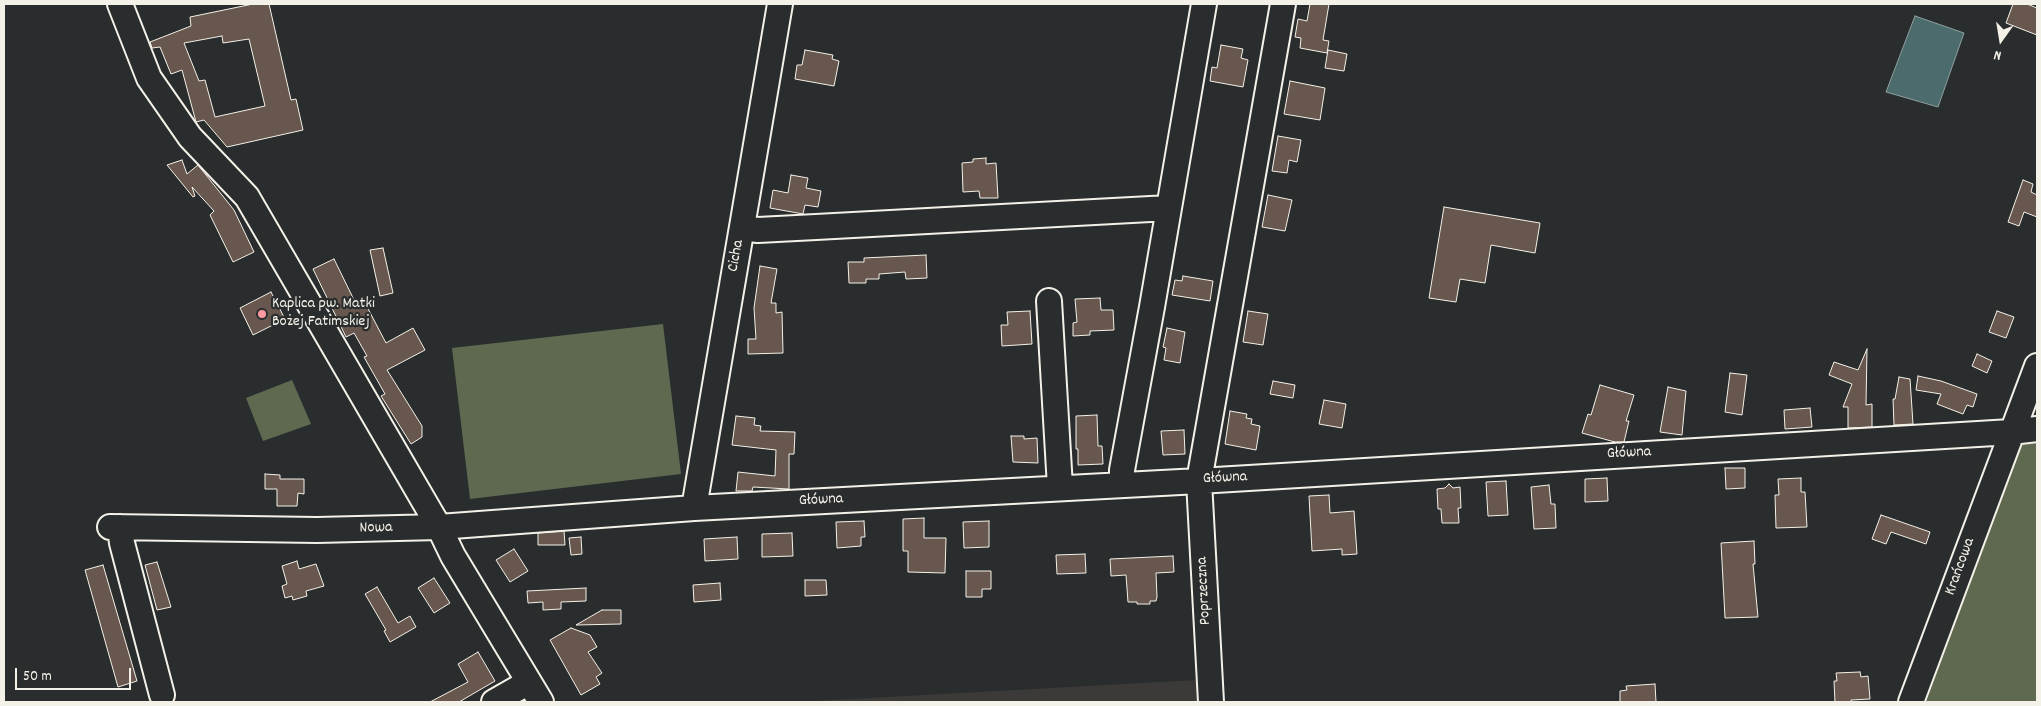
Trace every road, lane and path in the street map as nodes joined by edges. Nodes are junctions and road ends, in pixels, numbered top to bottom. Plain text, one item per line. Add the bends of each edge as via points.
1 (120, 4) edge
2 (780, 4) edge
3 (1204, 4) edge
4 (1283, 4) edge
5 (1169, 208) junction
6 (742, 228) junction
7 (1048, 301) dead end
8 (2037, 366) edge
9 (2037, 429) edge
10 (2012, 432) junction
11 (1199, 480) junction
12 (1122, 484) junction
13 (1060, 487) junction
14 (694, 508) junction
15 (439, 527) junction
16 (529, 682) junction
17 (162, 695) dead end
18 (494, 702) edge
19 (541, 702) edge
20 (1211, 702) edge
21 (1911, 702) edge

1 - 15 street via 149,78 190,137 247,197
2 - 6 street, Cicha
3 - 5 street
4 - 11 street, Poprzeczna
5 - 6 street via 806,228
5 - 12 street
6 - 14 street, Cicha
7 - 13 street
8 - 10 street, Krańcowa
9 - 10 street, Główna
10 - 11 street, Główna
10 - 21 street, Krańcowa
11 - 12 street, Główna
11 - 20 street, Poprzeczna
12 - 13 street, Główna
13 - 14 street, Główna
14 - 15 street, Główna
15 - 16 street
15 - 17 street, Nowa via 317,530 115,527
16 - 18 street
16 - 19 street

